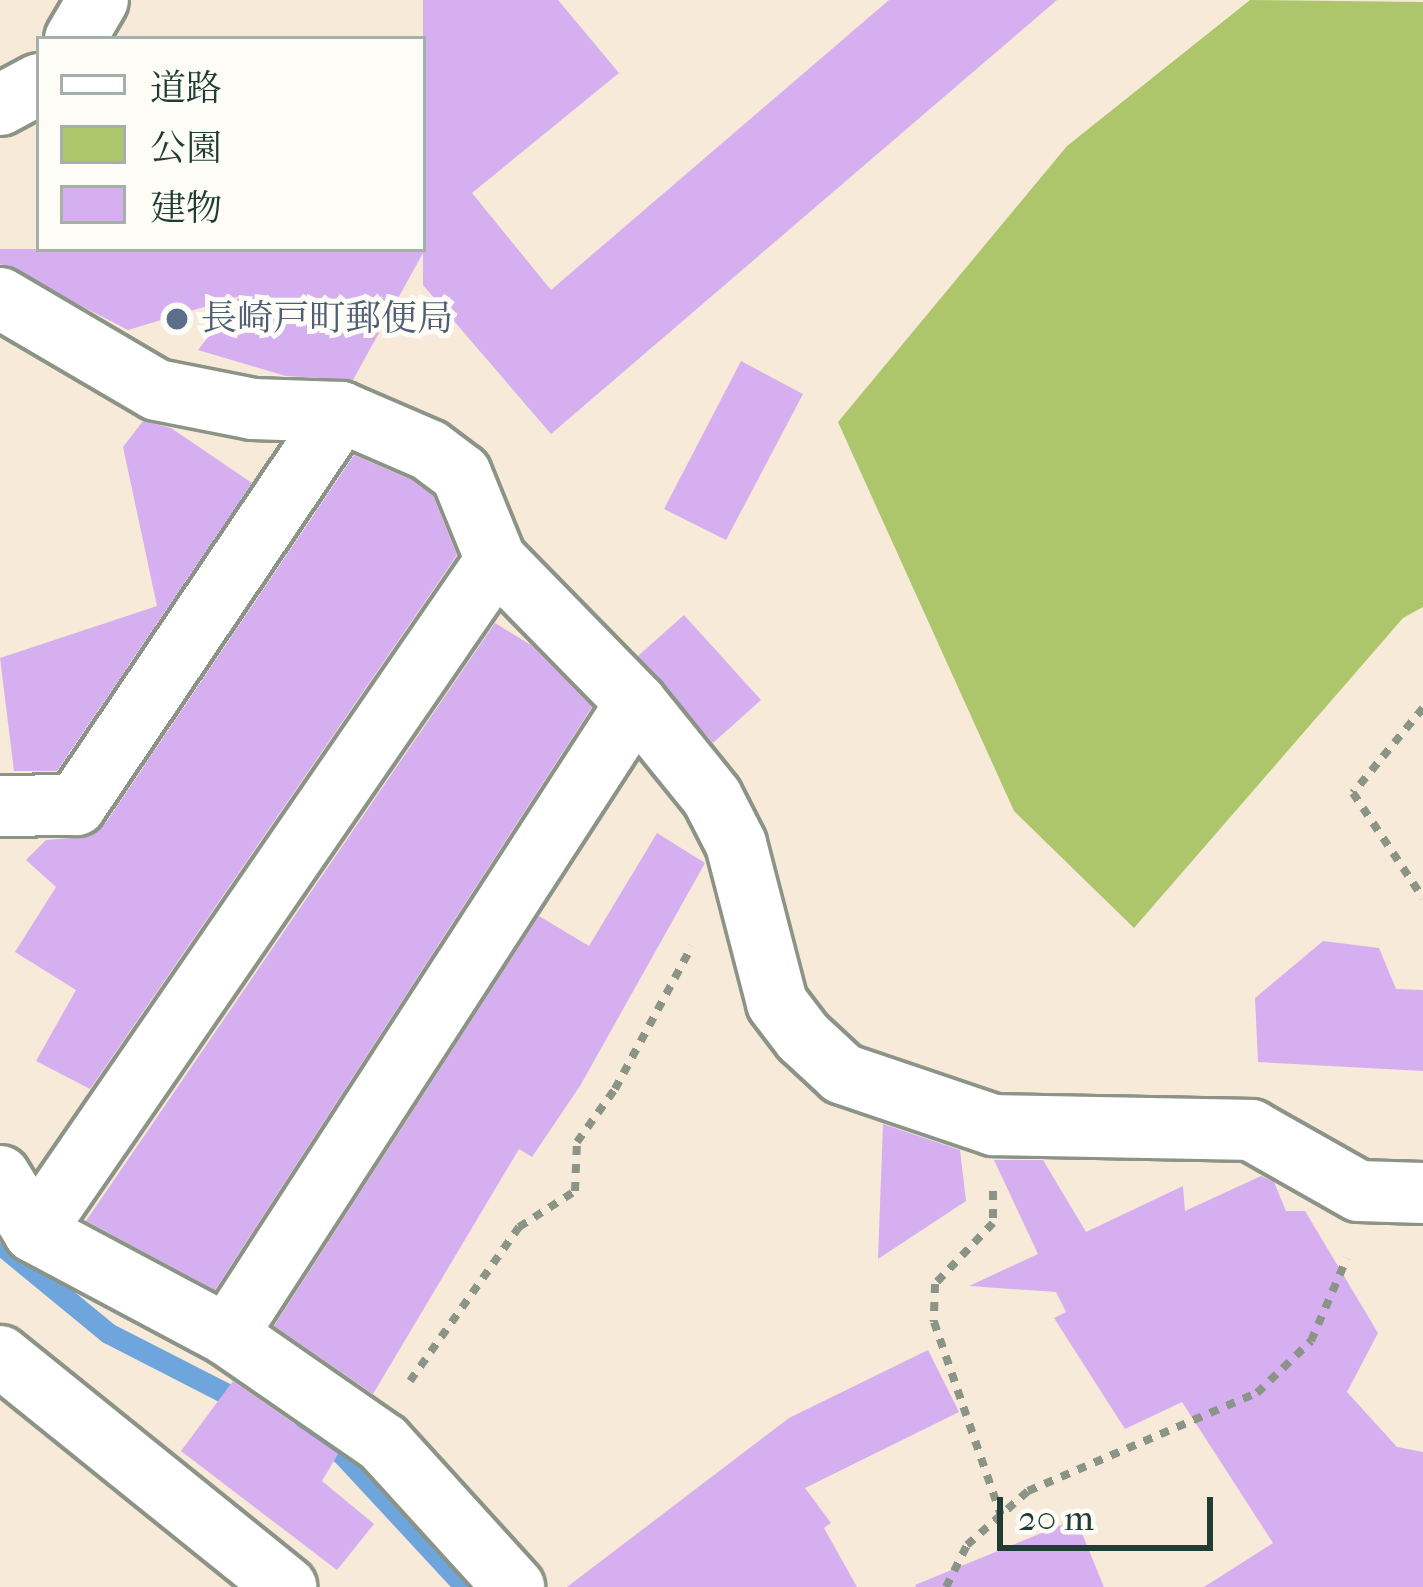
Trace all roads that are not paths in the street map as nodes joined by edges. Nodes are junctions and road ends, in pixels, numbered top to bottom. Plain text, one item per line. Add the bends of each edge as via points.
1 (98, 0) edge
2 (77, 36) edge
3 (36, 86) edge
4 (0, 105) edge
5 (0, 298) edge
6 (341, 412) junction
7 (496, 560) junction
8 (636, 703) junction
9 (0, 806) edge
10 (0, 1176) edge
11 (1423, 1193) edge
12 (34, 1232) junction
13 (227, 1335) junction
14 (0, 1356) edge
15 (286, 1587) edge
16 (514, 1587) edge

1 - 2 street
3 - 4 street
5 - 6 street via 157,390 253,409
6 - 7 street via 429,450 461,474
6 - 9 street via 76,805
7 - 8 street
7 - 12 street
8 - 11 street via 712,796 736,844 777,1003 843,1074 994,1125 1251,1130 1359,1191
8 - 13 street
10 - 12 street
12 - 13 street
13 - 16 street via 371,1436
14 - 15 street

